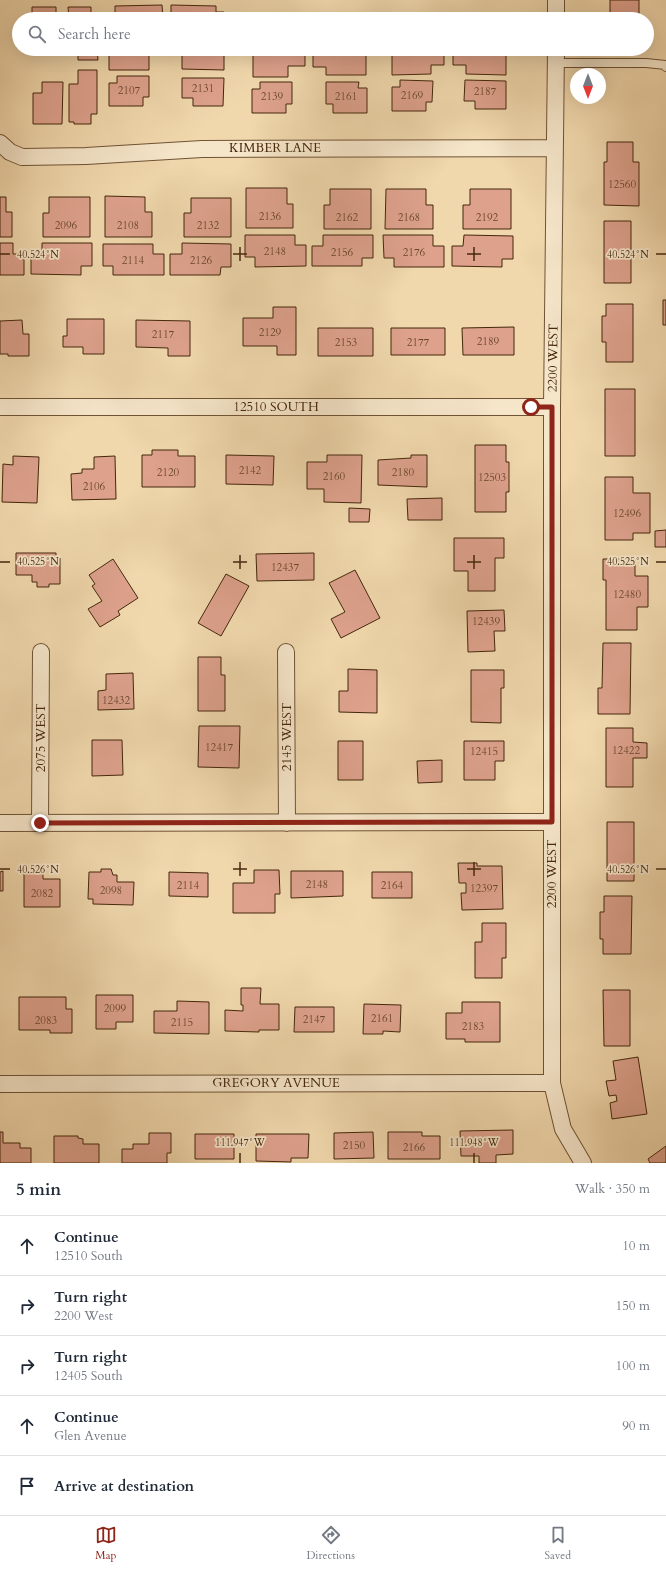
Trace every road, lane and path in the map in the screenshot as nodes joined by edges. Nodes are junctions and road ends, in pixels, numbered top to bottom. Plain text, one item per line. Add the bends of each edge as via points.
1 (556, 0) edge
2 (556, 12) edge
3 (556, 56) edge
4 (666, 67) edge
5 (0, 144) edge
6 (555, 148) junction
7 (0, 407) edge
8 (552, 407) junction
9 (41, 652) dead end
10 (286, 652) dead end
11 (552, 822) junction
12 (0, 823) edge
13 (40, 823) junction
14 (287, 823) junction
15 (552, 1083) junction
16 (0, 1084) edge
17 (583, 1163) edge

1 - 2 street
3 - 4 lane
3 - 6 street, 2200 WEST
5 - 6 street, KIMBER LANE via 22,157 86,156 202,148
6 - 8 street, 2200 WEST
7 - 8 street, 12510 SOUTH
8 - 11 street, 2200 WEST
9 - 13 street, 2075 WEST
10 - 14 street, 2145 WEST
11 - 14 street
11 - 15 street, 2200 WEST
12 - 13 street
13 - 14 street
15 - 16 street, GREGORY AVENUE
15 - 17 street, 2200 WEST via 563,1129

